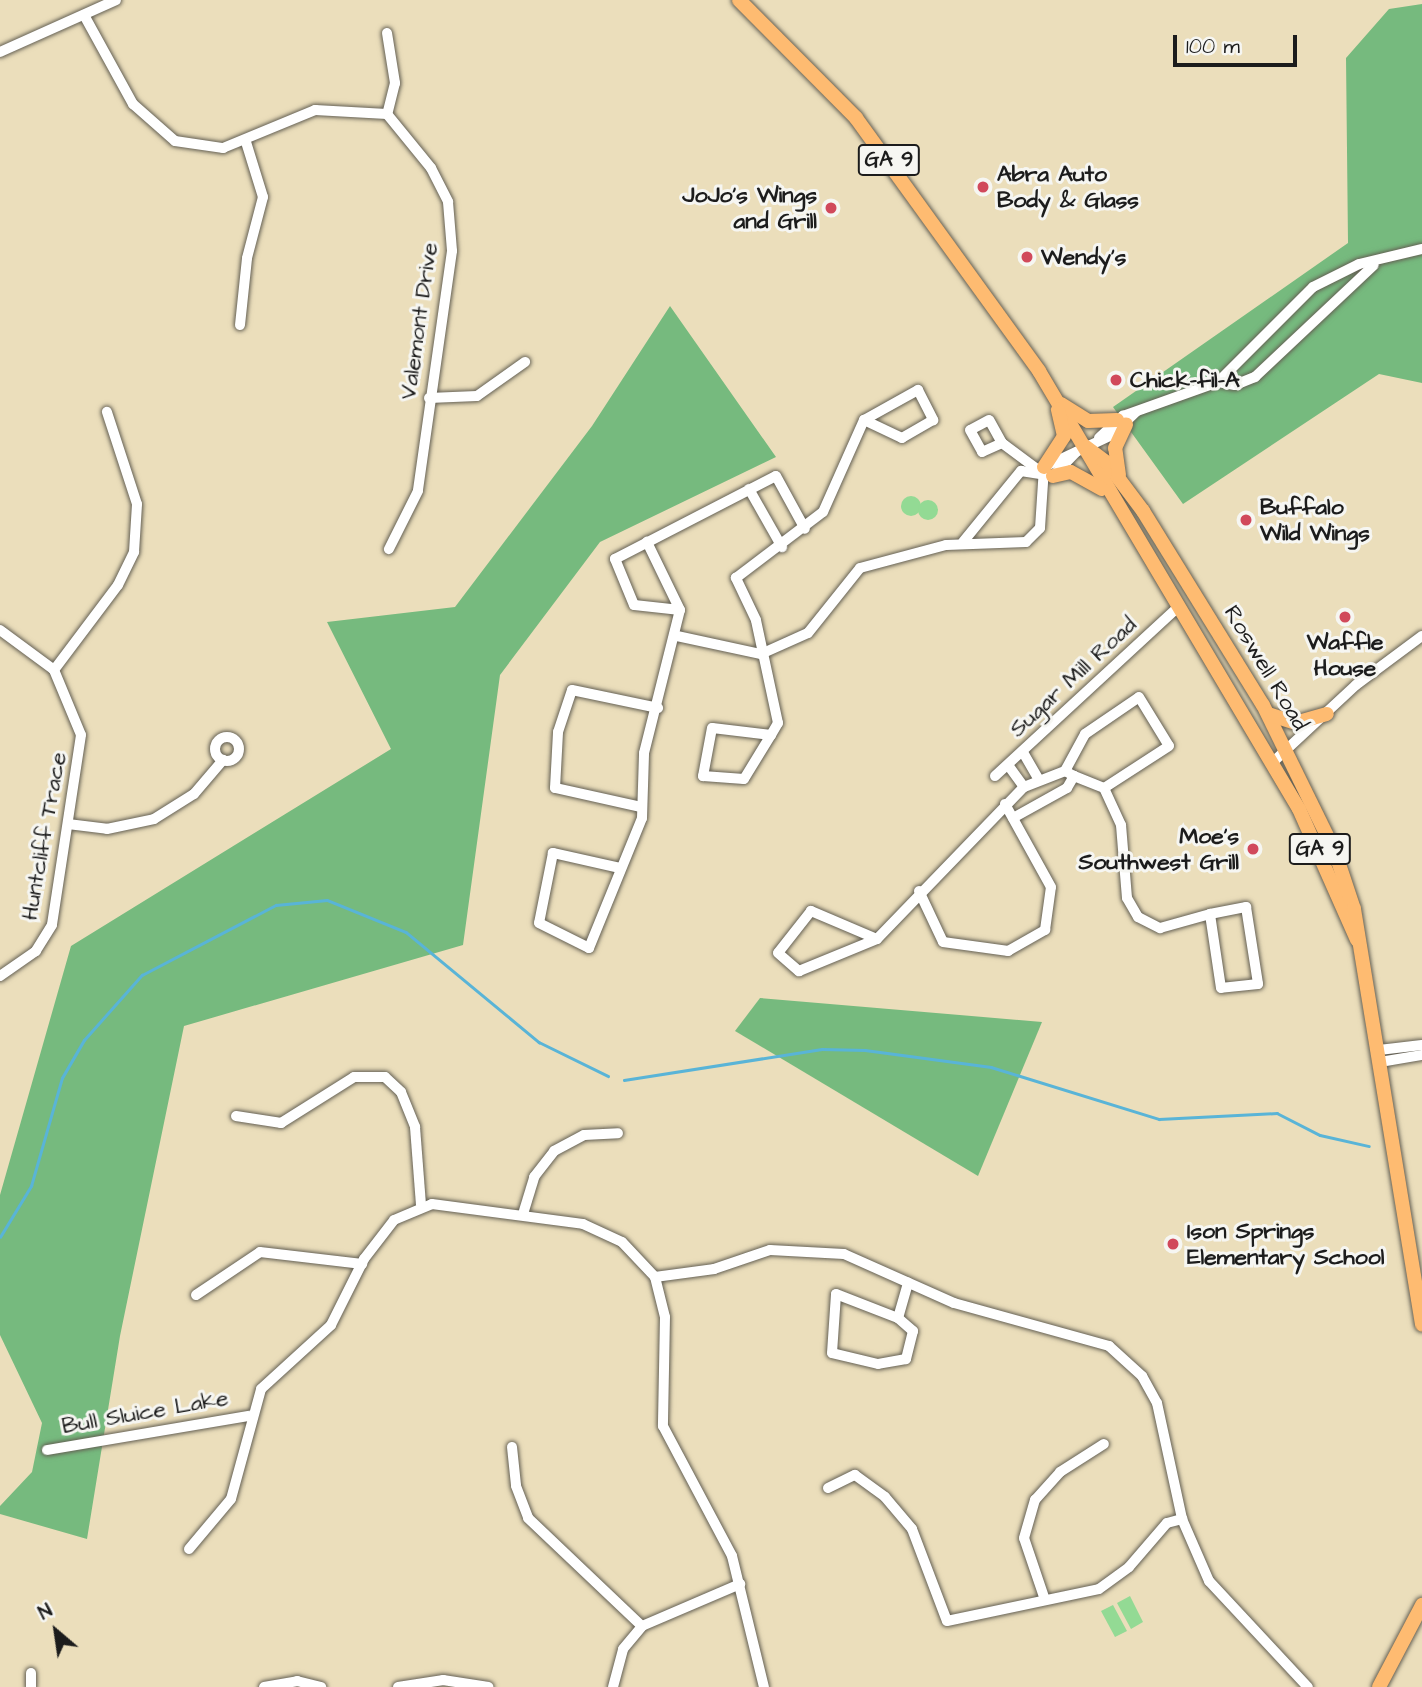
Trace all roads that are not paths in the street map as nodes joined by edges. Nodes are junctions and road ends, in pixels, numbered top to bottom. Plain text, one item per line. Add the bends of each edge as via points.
1 (116, 0) edge
2 (746, 1) edge
3 (84, 15) junction
4 (387, 33) dead end
5 (0, 52) edge
6 (387, 114) junction
7 (246, 142) junction
8 (1422, 248) edge
9 (1374, 265) junction
10 (240, 326) dead end
11 (525, 362) dead end
12 (1218, 382) junction
13 (429, 398) junction
14 (1055, 399) junction
15 (107, 412) dead end
16 (864, 420) junction
17 (1122, 422) junction
18 (1002, 443) dead end
19 (1081, 449) junction
20 (1047, 472) junction
21 (1120, 480) junction
22 (749, 489) junction
23 (1107, 492) junction
24 (805, 529) junction
25 (647, 542) junction
26 (963, 542) junction
27 (782, 547) junction
28 (389, 549) dead end
29 (1178, 607) junction
30 (680, 610) junction
31 (0, 630) edge
32 (677, 636) junction
33 (1422, 636) edge
34 (761, 654) junction
35 (54, 670) junction
36 (658, 708) junction
37 (1268, 713) junction
38 (1326, 714) junction
39 (771, 735) junction
40 (1289, 751) junction
41 (1024, 754) junction
42 (223, 760) dead end
43 (1273, 762) junction
44 (1009, 765) junction
45 (1069, 774) junction
46 (995, 776) dead end
47 (1038, 778) junction
48 (1024, 787) junction
49 (1104, 788) junction
50 (1005, 804) junction
51 (641, 807) junction
52 (1013, 818) junction
53 (68, 824) junction
54 (620, 868) junction
55 (919, 891) junction
56 (1210, 914) junction
57 (877, 939) junction
58 (1357, 940) junction
59 (0, 976) edge
60 (1422, 1045) edge
61 (1422, 1055) edge
62 (1380, 1056) junction
63 (236, 1116) dead end
64 (618, 1133) dead end
65 (421, 1205) junction
66 (523, 1214) junction
67 (362, 1265) junction
68 (655, 1277) junction
69 (908, 1282) junction
70 (196, 1295) dead end
71 (898, 1318) junction
72 (1422, 1324) edge
73 (249, 1416) junction
74 (1104, 1444) dead end
75 (512, 1447) dead end
76 (47, 1450) dead end
77 (828, 1488) dead end
78 (1182, 1519) junction
79 (189, 1549) dead end
80 (740, 1584) junction
81 (1044, 1597) junction
82 (1422, 1605) edge
83 (642, 1626) junction
84 (31, 1674) dead end
85 (31, 1687) edge
86 (264, 1687) edge
87 (321, 1687) edge
88 (398, 1687) edge
89 (488, 1687) edge
90 (613, 1687) edge
91 (764, 1687) edge
92 (1308, 1687) edge
93 (1379, 1687) edge

1 - 3 street
2 - 14 main road, Roswell Road / GA 9 via 856,118
3 - 5 street
3 - 7 street via 133,104 155,128 198,147
4 - 6 street via 396,83
6 - 7 street via 315,110
6 - 13 street, Valemont Drive via 431,168 451,216 452,251
7 - 10 street via 263,197 247,258
8 - 9 street
9 - 12 street via 1359,264 1312,287
9 - 12 street via 1255,377 1235,385
11 - 13 street via 478,396
12 - 17 street via 1136,412
13 - 28 street, Valemont Drive via 418,491
14 - 17 main road via 1088,421
14 - 19 main road, Roswell Road / GA 9
14 - 20 main road via 1064,436
15 - 35 street via 137,504 134,549 118,584
16 - 16 street via 902,438 933,420 918,390
16 - 24 street via 836,491
17 - 19 street
17 - 21 main road via 1115,448
18 - 20 street
19 - 20 street
19 - 21 main road, Roswell Road / GA 9
19 - 23 main road, Roswell Road / GA 9
20 - 23 main road via 1071,472
20 - 26 street via 1021,471
20 - 26 street via 1040,528 1026,542 1007,547
21 - 37 main road, Roswell Road / GA 9
22 - 24 street via 776,477
22 - 25 street
22 - 27 street
23 - 29 main road, Roswell Road / GA 9
24 - 27 street
25 - 30 street
25 - 30 street via 615,559 634,605
26 - 34 street via 860,568 808,633
27 - 34 street via 736,578 756,620
29 - 41 street, Sugar Mill Road
29 - 43 main road, Roswell Road / GA 9
30 - 32 street
31 - 35 street
32 - 34 street
32 - 36 street
33 - 38 street
34 - 39 street via 778,723
35 - 53 street, Huntcliff Trace via 81,735
36 - 51 street via 644,753
36 - 51 street via 572,690 558,732 555,789
37 - 38 main road via 1295,723
37 - 40 main road, Roswell Road / GA 9
38 - 40 street
39 - 39 street via 744,779 703,776 712,728
40 - 43 street
40 - 58 main road, Roswell Road / GA 9 via 1335,852
41 - 44 street, Sugar Mill Road
41 - 47 street
42 - 53 street via 194,794 154,819 107,829
43 - 58 main road, Roswell Road / GA 9 via 1313,835
44 - 46 street, Sugar Mill Road
44 - 48 street
45 - 47 street
45 - 49 street
45 - 49 street via 1085,734 1139,698 1169,746
45 - 52 street via 1066,788
47 - 48 street
48 - 50 street
49 - 56 street via 1121,825 1127,898 1138,917 1160,928
50 - 52 street
50 - 55 street
51 - 54 street
52 - 55 street via 1051,887 1045,930 1008,951 943,942
53 - 59 street, Huntcliff Trace via 52,925 36,951
54 - 54 street via 589,948 539,923 553,853
55 - 57 street
56 - 56 street via 1246,907 1258,984 1221,988
57 - 57 street via 811,911 778,953 799,971
58 - 62 main road, Roswell Road / GA 9
60 - 62 street
61 - 62 street
62 - 72 main road, Roswell Road / GA 9
63 - 65 street via 281,1123 354,1077 385,1077 401,1093 415,1127
64 - 66 street via 584,1135 554,1151 534,1177
65 - 66 street
65 - 67 street via 379,1236
66 - 68 street via 607,1233
67 - 70 street via 260,1252
67 - 73 street via 331,1325 261,1389
68 - 69 street via 714,1269 770,1250 844,1254
68 - 80 street via 665,1317 663,1426 681,1469 726,1539
69 - 71 street
69 - 78 street via 954,1303 1118,1352 1157,1403
71 - 71 street via 836,1294 832,1353 878,1364 906,1359 913,1331
73 - 76 street, Bull Sluice Lake
73 - 79 street via 230,1499
74 - 81 street via 1060,1472 1035,1500 1024,1538
75 - 83 street via 516,1486 528,1517
77 - 81 street via 855,1475 885,1497 912,1529 947,1621
78 - 81 street via 1167,1523 1129,1567 1098,1589
78 - 92 street via 1224,1603 1290,1662
80 - 83 street
80 - 91 street
82 - 93 main road
83 - 90 street via 622,1649
84 - 85 street
86 - 87 street via 298,1681
88 - 89 street via 443,1680

